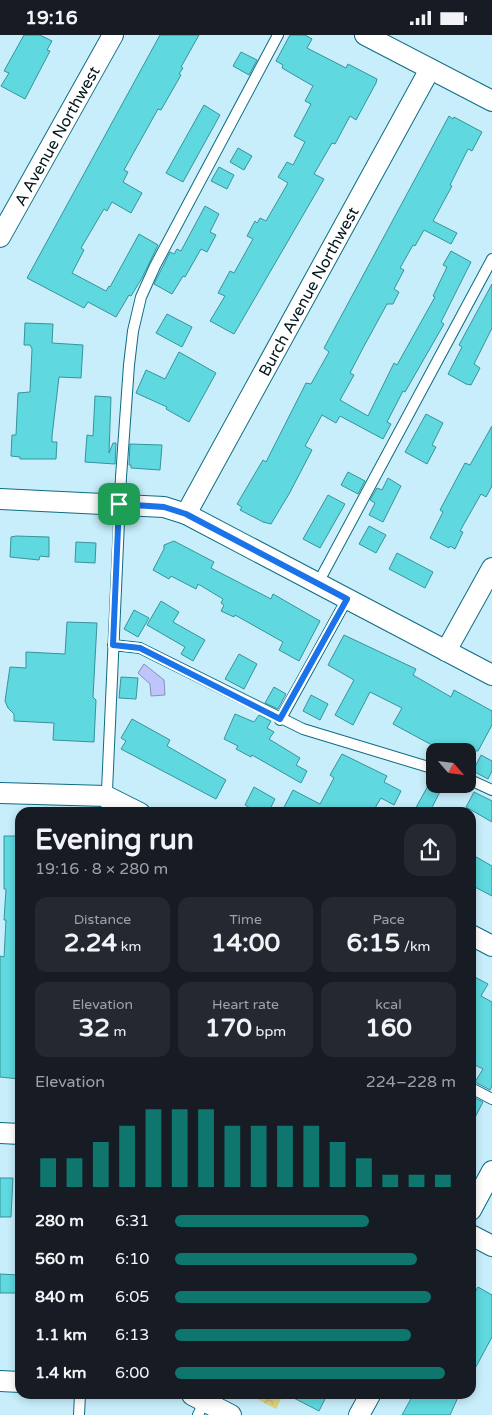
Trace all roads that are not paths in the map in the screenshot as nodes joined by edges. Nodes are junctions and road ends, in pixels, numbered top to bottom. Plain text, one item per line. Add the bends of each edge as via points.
1 (112, 35) edge
2 (278, 35) edge
3 (365, 35) edge
4 (430, 69) junction
5 (492, 101) edge
6 (2, 228) edge
7 (492, 259) edge
8 (0, 499) edge
9 (119, 504) junction
10 (186, 514) junction
11 (492, 568) edge
12 (318, 583) junction
13 (347, 599) junction
14 (113, 645) junction
15 (446, 651) junction
16 (492, 675) edge
17 (280, 719) junction
18 (426, 766) edge
19 (476, 783) edge
20 (492, 790) edge
21 (0, 793) edge
22 (106, 805) edge
23 (476, 938) edge
24 (492, 946) edge
25 (476, 1091) edge
26 (492, 1099) edge
27 (0, 1133) edge
28 (15, 1134) edge
29 (492, 1171) edge
30 (476, 1200) edge
31 (476, 1238) edge
32 (492, 1246) edge
33 (0, 1381) edge
34 (15, 1382) edge
35 (80, 1399) edge
36 (368, 1399) edge
37 (200, 1402) edge
38 (79, 1415) edge
39 (231, 1415) edge
40 (359, 1415) edge

1 - 6 street, A Avenue Northwest
2 - 9 lane via 141,297 133,331
3 - 4 street
4 - 5 street
4 - 10 street, Burch Avenue Northwest
7 - 12 lane
8 - 9 street
9 - 10 street via 164,507
9 - 14 lane
10 - 12 street
11 - 15 street
12 - 13 street
13 - 15 street
13 - 17 lane
14 - 17 lane via 140,648
14 - 22 lane
15 - 16 street
17 - 18 lane
19 - 20 lane
21 - 22 street
23 - 24 street
25 - 26 lane
27 - 28 street
29 - 30 street
31 - 32 street
33 - 34 street
35 - 38 lane
36 - 40 street
37 - 39 street

